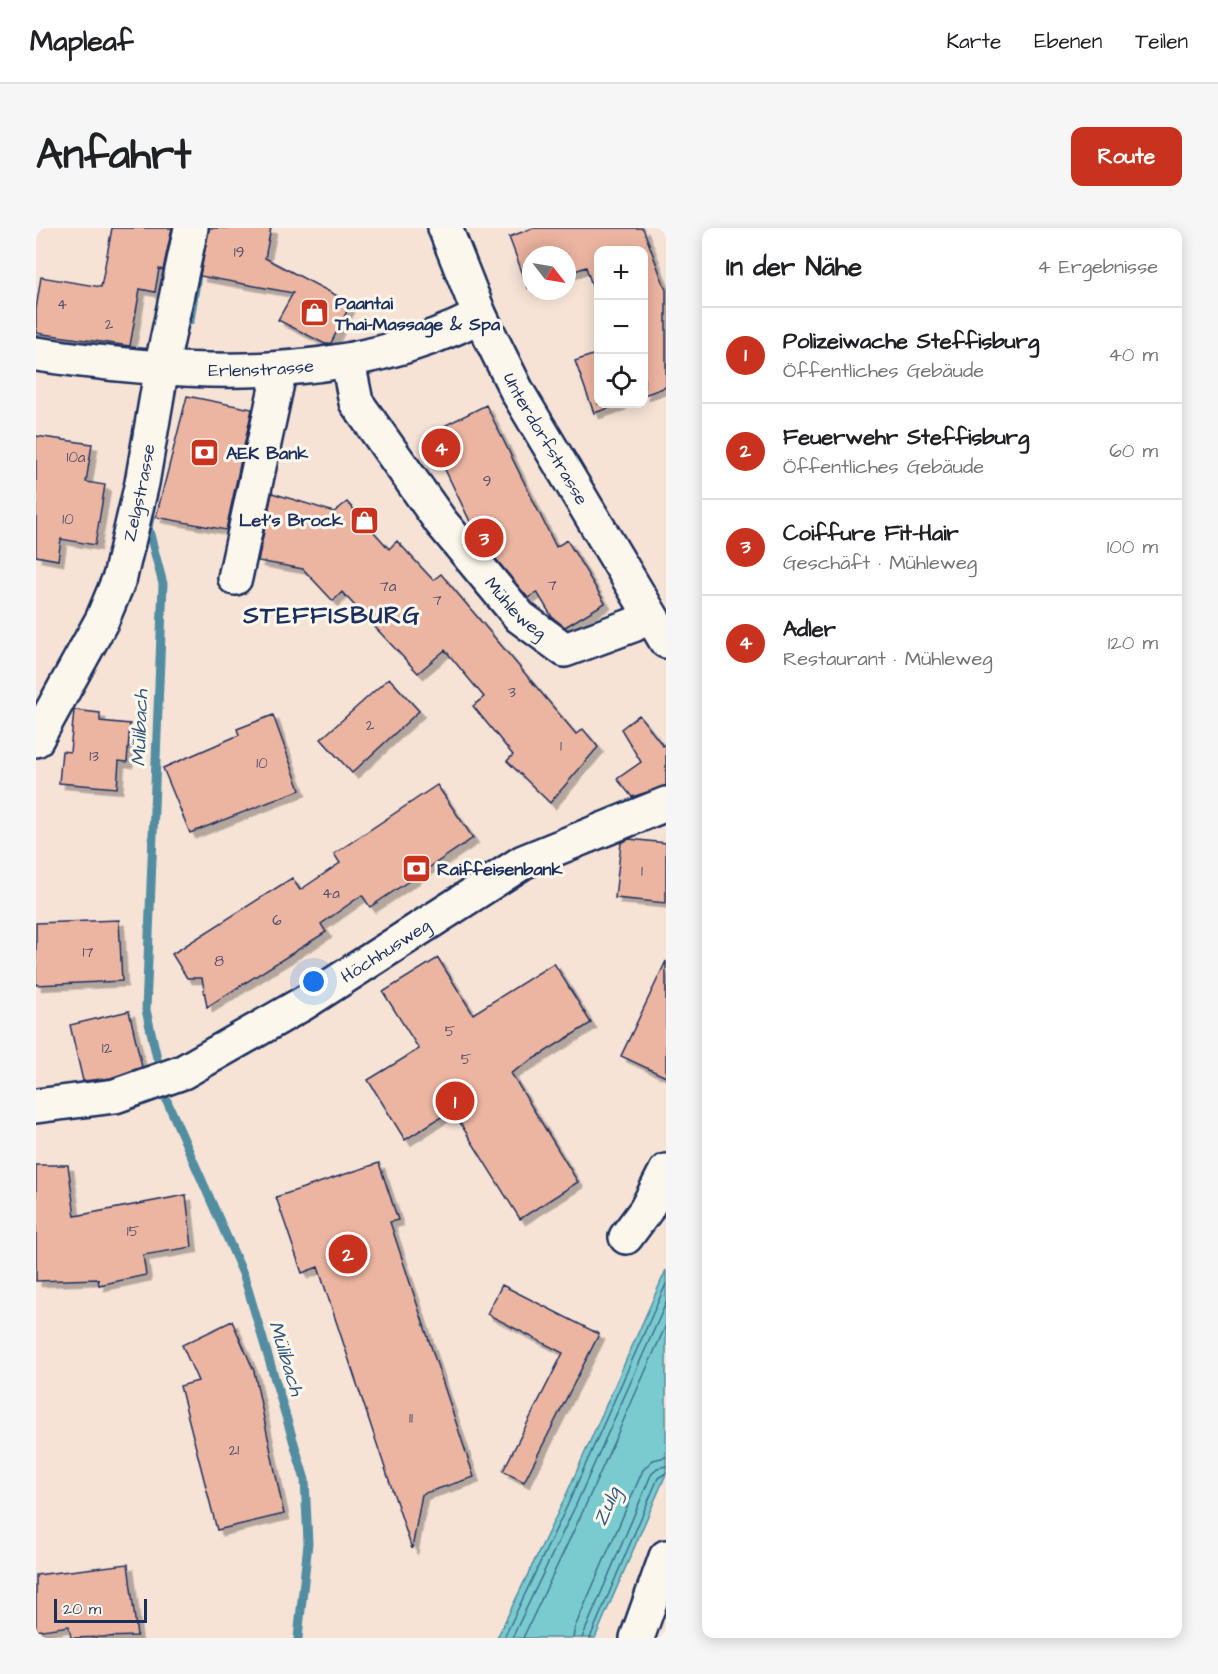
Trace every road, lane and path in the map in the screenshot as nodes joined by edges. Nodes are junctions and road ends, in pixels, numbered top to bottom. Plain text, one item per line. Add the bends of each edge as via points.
1 (191, 228) edge
2 (445, 228) edge
3 (480, 316) junction
4 (36, 354) edge
5 (348, 362) junction
6 (280, 369) junction
7 (161, 370) junction
8 (235, 578) dead end
9 (658, 628) edge
10 (36, 740) edge
11 (666, 804) edge
12 (36, 1106) edge
13 (666, 1171) edge
14 (626, 1237) dead end
15 (666, 1557) edge
16 (637, 1638) edge

1 - 7 street, Zelgstrasse
2 - 3 street, Unterdorfstrasse
3 - 5 street, Erlenstrasse via 387,353
3 - 9 street, Unterdorfstrasse via 518,393
4 - 7 street, Erlenstrasse
5 - 6 street, Erlenstrasse
5 - 9 street, Mühleweg via 356,402 441,522 520,617 565,650 633,625
6 - 7 street, Erlenstrasse
6 - 8 street
7 - 10 street, Zelgstrasse via 142,483 120,577 102,620
11 - 12 street, Höchhusweg via 522,862 304,1003 183,1072 115,1096
13 - 14 street via 646,1210
15 - 16 street

